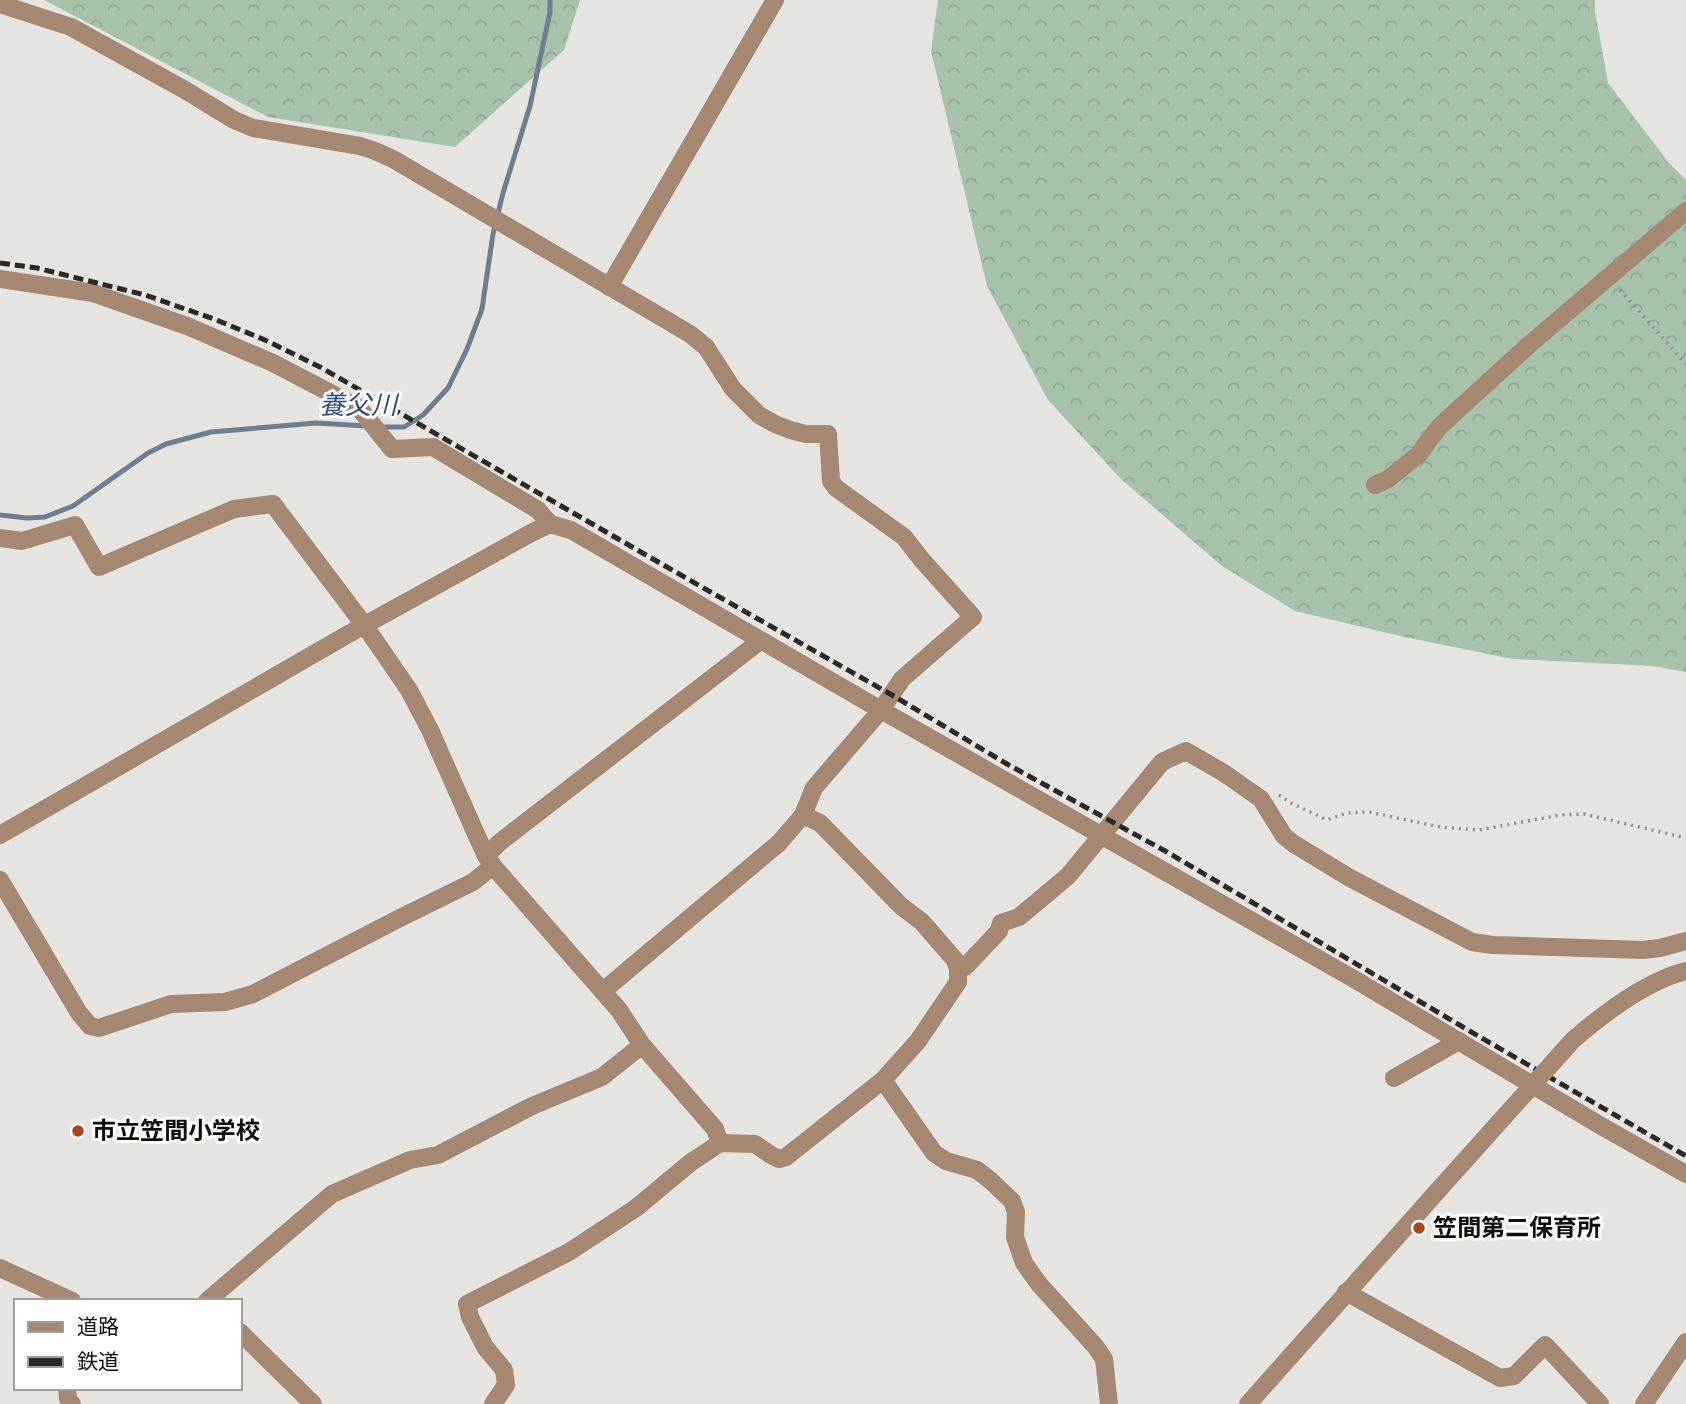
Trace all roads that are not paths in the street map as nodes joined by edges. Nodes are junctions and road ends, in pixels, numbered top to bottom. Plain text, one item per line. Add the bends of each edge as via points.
1 (775, 0) edge
2 (0, 4) edge
3 (1686, 211) edge
4 (0, 279) edge
5 (609, 287) junction
6 (1375, 485) dead end
7 (550, 524) junction
8 (0, 538) edge
9 (365, 626) junction
10 (760, 641) junction
11 (881, 710) junction
12 (803, 815) junction
13 (1101, 834) junction
14 (0, 835) edge
15 (490, 861) junction
16 (0, 880) edge
17 (1686, 941) edge
18 (958, 970) junction
19 (1686, 971) edge
20 (603, 991) junction
21 (1459, 1041) junction
22 (642, 1045) junction
23 (1394, 1078) dead end
24 (883, 1080) junction
25 (720, 1143) junction
26 (1686, 1174) edge
27 (0, 1268) edge
28 (1346, 1292) junction
29 (68, 1299) edge
30 (209, 1299) edge
31 (242, 1334) edge
32 (1686, 1342) edge
33 (313, 1404) edge
34 (493, 1404) edge
35 (1109, 1404) edge
36 (1248, 1404) edge
37 (1600, 1404) edge
38 (1644, 1404) edge

1 - 5 street
2 - 5 street via 71,27 253,128 375,150
3 - 6 street via 1530,344 1439,427 1418,455
4 - 7 street via 93,293 273,363 359,408 392,449 433,446 538,510
5 - 11 street via 706,347 733,389 759,415 790,430 828,434 831,481 836,488 904,537 973,617 901,679
7 - 9 street
7 - 10 street via 571,530
8 - 9 street via 22,541 75,525 99,567 234,509 273,504
9 - 14 street
9 - 15 street via 409,690
10 - 11 street
10 - 15 street via 500,842
11 - 12 street via 814,788
11 - 13 street
12 - 18 street via 820,823 922,922 955,960
12 - 20 street via 779,843
13 - 17 street via 1161,762 1186,751 1261,799 1294,844 1463,939 1493,945 1642,950
13 - 18 street via 1068,876 1018,917 1001,923 999,931
13 - 21 street
15 - 16 street via 473,882 253,994 225,1002 171,1004 99,1028 90,1026 79,1013
15 - 20 street
18 - 24 street via 958,982 918,1041
19 - 28 street, bridge via 1629,999 1573,1040
20 - 22 street
21 - 23 street
21 - 26 street
22 - 25 street via 715,1129
22 - 30 street via 602,1077 532,1106 438,1155 410,1160 332,1194
24 - 25 street via 786,1157 779,1159 755,1144
24 - 35 street via 934,1153 977,1170 1012,1201 1015,1237 1024,1262 1104,1359
25 - 34 street via 636,1208 569,1252 467,1304 485,1347 504,1370 506,1385
27 - 29 street
28 - 36 street
28 - 37 street via 1500,1378 1514,1376 1545,1345
31 - 33 street
32 - 38 street

